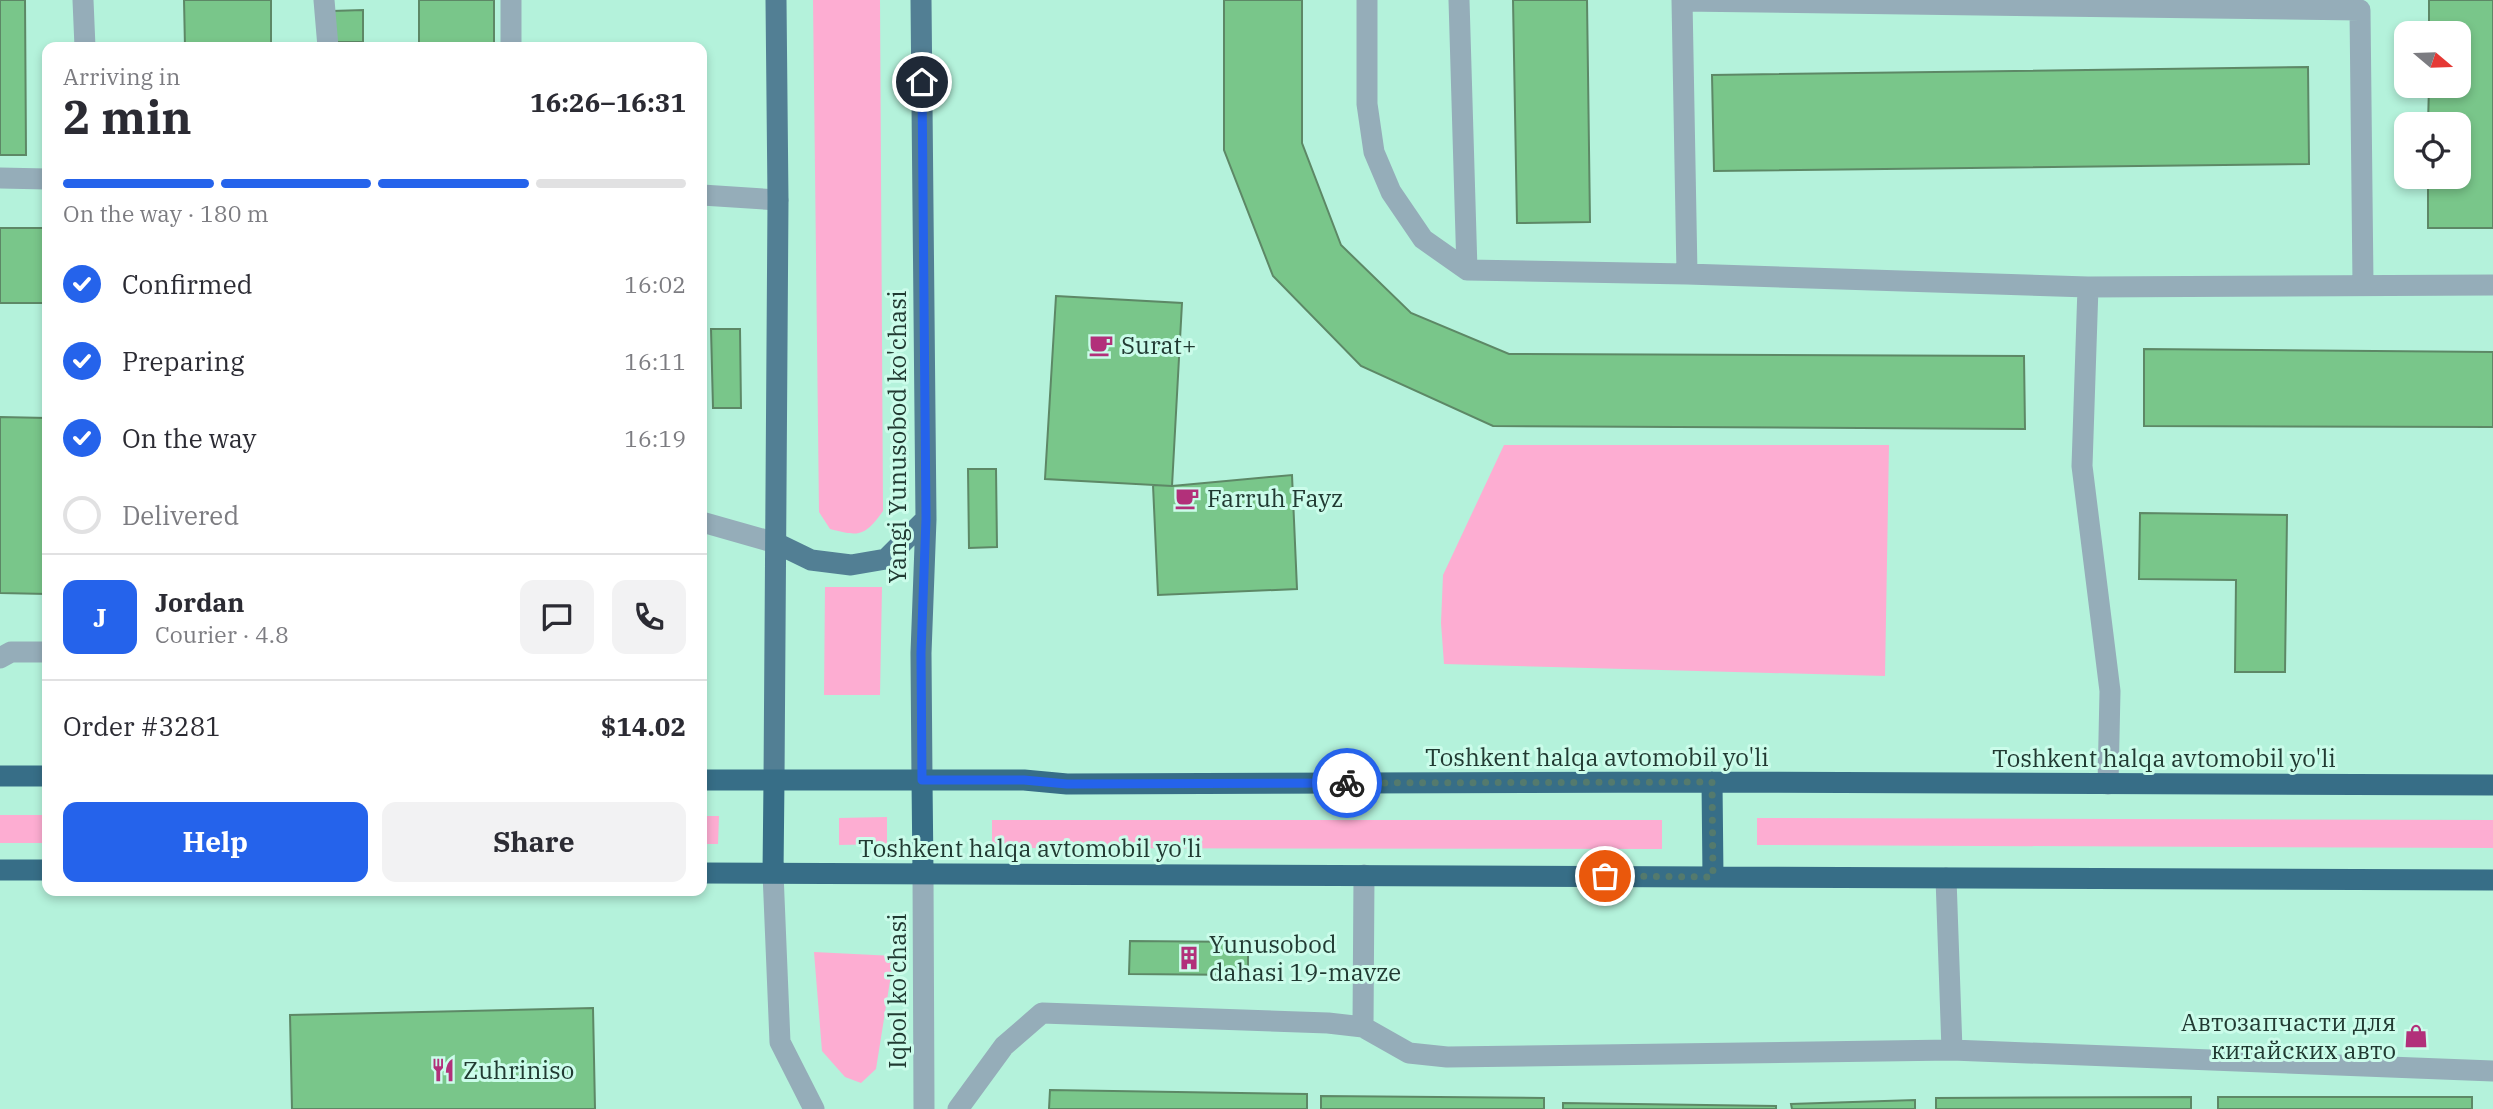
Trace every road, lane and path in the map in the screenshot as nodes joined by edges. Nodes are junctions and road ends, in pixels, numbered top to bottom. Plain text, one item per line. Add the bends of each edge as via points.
1 (83, 0) edge
2 (324, 0) edge
3 (511, 0) edge
4 (776, 0) edge
5 (921, 0) edge
6 (1367, 0) edge
7 (1459, 0) edge
8 (1682, 0) edge
9 (2359, 5) edge
10 (85, 42) edge
11 (328, 42) edge
12 (511, 42) edge
13 (0, 178) edge
14 (42, 179) edge
15 (707, 195) edge
16 (778, 200) junction
17 (1467, 270) junction
18 (1687, 274) junction
19 (2363, 284) junction
20 (2493, 285) edge
21 (2088, 287) junction
22 (926, 519) junction
23 (707, 523) edge
24 (776, 543) junction
25 (42, 652) edge
26 (0, 658) edge
27 (0, 776) edge
28 (42, 776) edge
29 (707, 780) edge
30 (774, 780) junction
31 (922, 780) junction
32 (1712, 782) junction
33 (2108, 784) junction
34 (2493, 785) edge
35 (0, 870) edge
36 (42, 870) edge
37 (707, 873) edge
38 (773, 873) junction
39 (923, 873) junction
40 (1364, 875) junction
41 (1713, 877) junction
42 (1946, 878) junction
43 (2493, 880) edge
44 (1363, 1027) junction
45 (1952, 1050) junction
46 (2493, 1071) edge
47 (809, 1105) edge
48 (924, 1109) edge
49 (958, 1109) edge

1 - 10 street
2 - 11 street
3 - 12 street
4 - 16 main road
5 - 22 main road, Yangi Yunusobod ko'chasi
6 - 17 street via 1367,104 1374,152 1391,192 1423,239
7 - 17 street
8 - 9 street
8 - 18 street
9 - 19 street
13 - 14 street
15 - 16 street
16 - 24 main road
17 - 18 street
18 - 21 street
19 - 20 street
19 - 21 street
21 - 33 street via 2082,466 2110,691
22 - 24 main road via 886,559 850,565 811,560
22 - 31 main road, Yangi Yunusobod ko'chasi
23 - 24 street
24 - 30 main road
25 - 26 street via 11,652
27 - 28 highway
29 - 30 highway, Toshkent halqa avtomobil yo'li
30 - 31 highway, Toshkent halqa avtomobil yo'li
30 - 38 highway
31 - 32 highway, Toshkent halqa avtomobil yo'li via 1067,784
31 - 39 highway, Yangi Yunusobod ko'chasi
32 - 33 highway, Toshkent halqa avtomobil yo'li
32 - 41 highway
33 - 34 highway, Toshkent halqa avtomobil yo'li
35 - 36 highway
37 - 38 highway, Toshkent halqa avtomobil yo'li
38 - 39 highway, Toshkent halqa avtomobil yo'li
38 - 47 street via 780,1042
39 - 40 highway, Toshkent halqa avtomobil yo'li
39 - 48 street, Iqbol ko'chasi
40 - 41 highway, Toshkent halqa avtomobil yo'li
40 - 44 street
41 - 42 highway, Toshkent halqa avtomobil yo'li
42 - 43 highway, Toshkent halqa avtomobil yo'li
42 - 45 street
44 - 45 street via 1409,1053 1447,1057
44 - 49 street via 1042,1013 1004,1046
45 - 46 street

